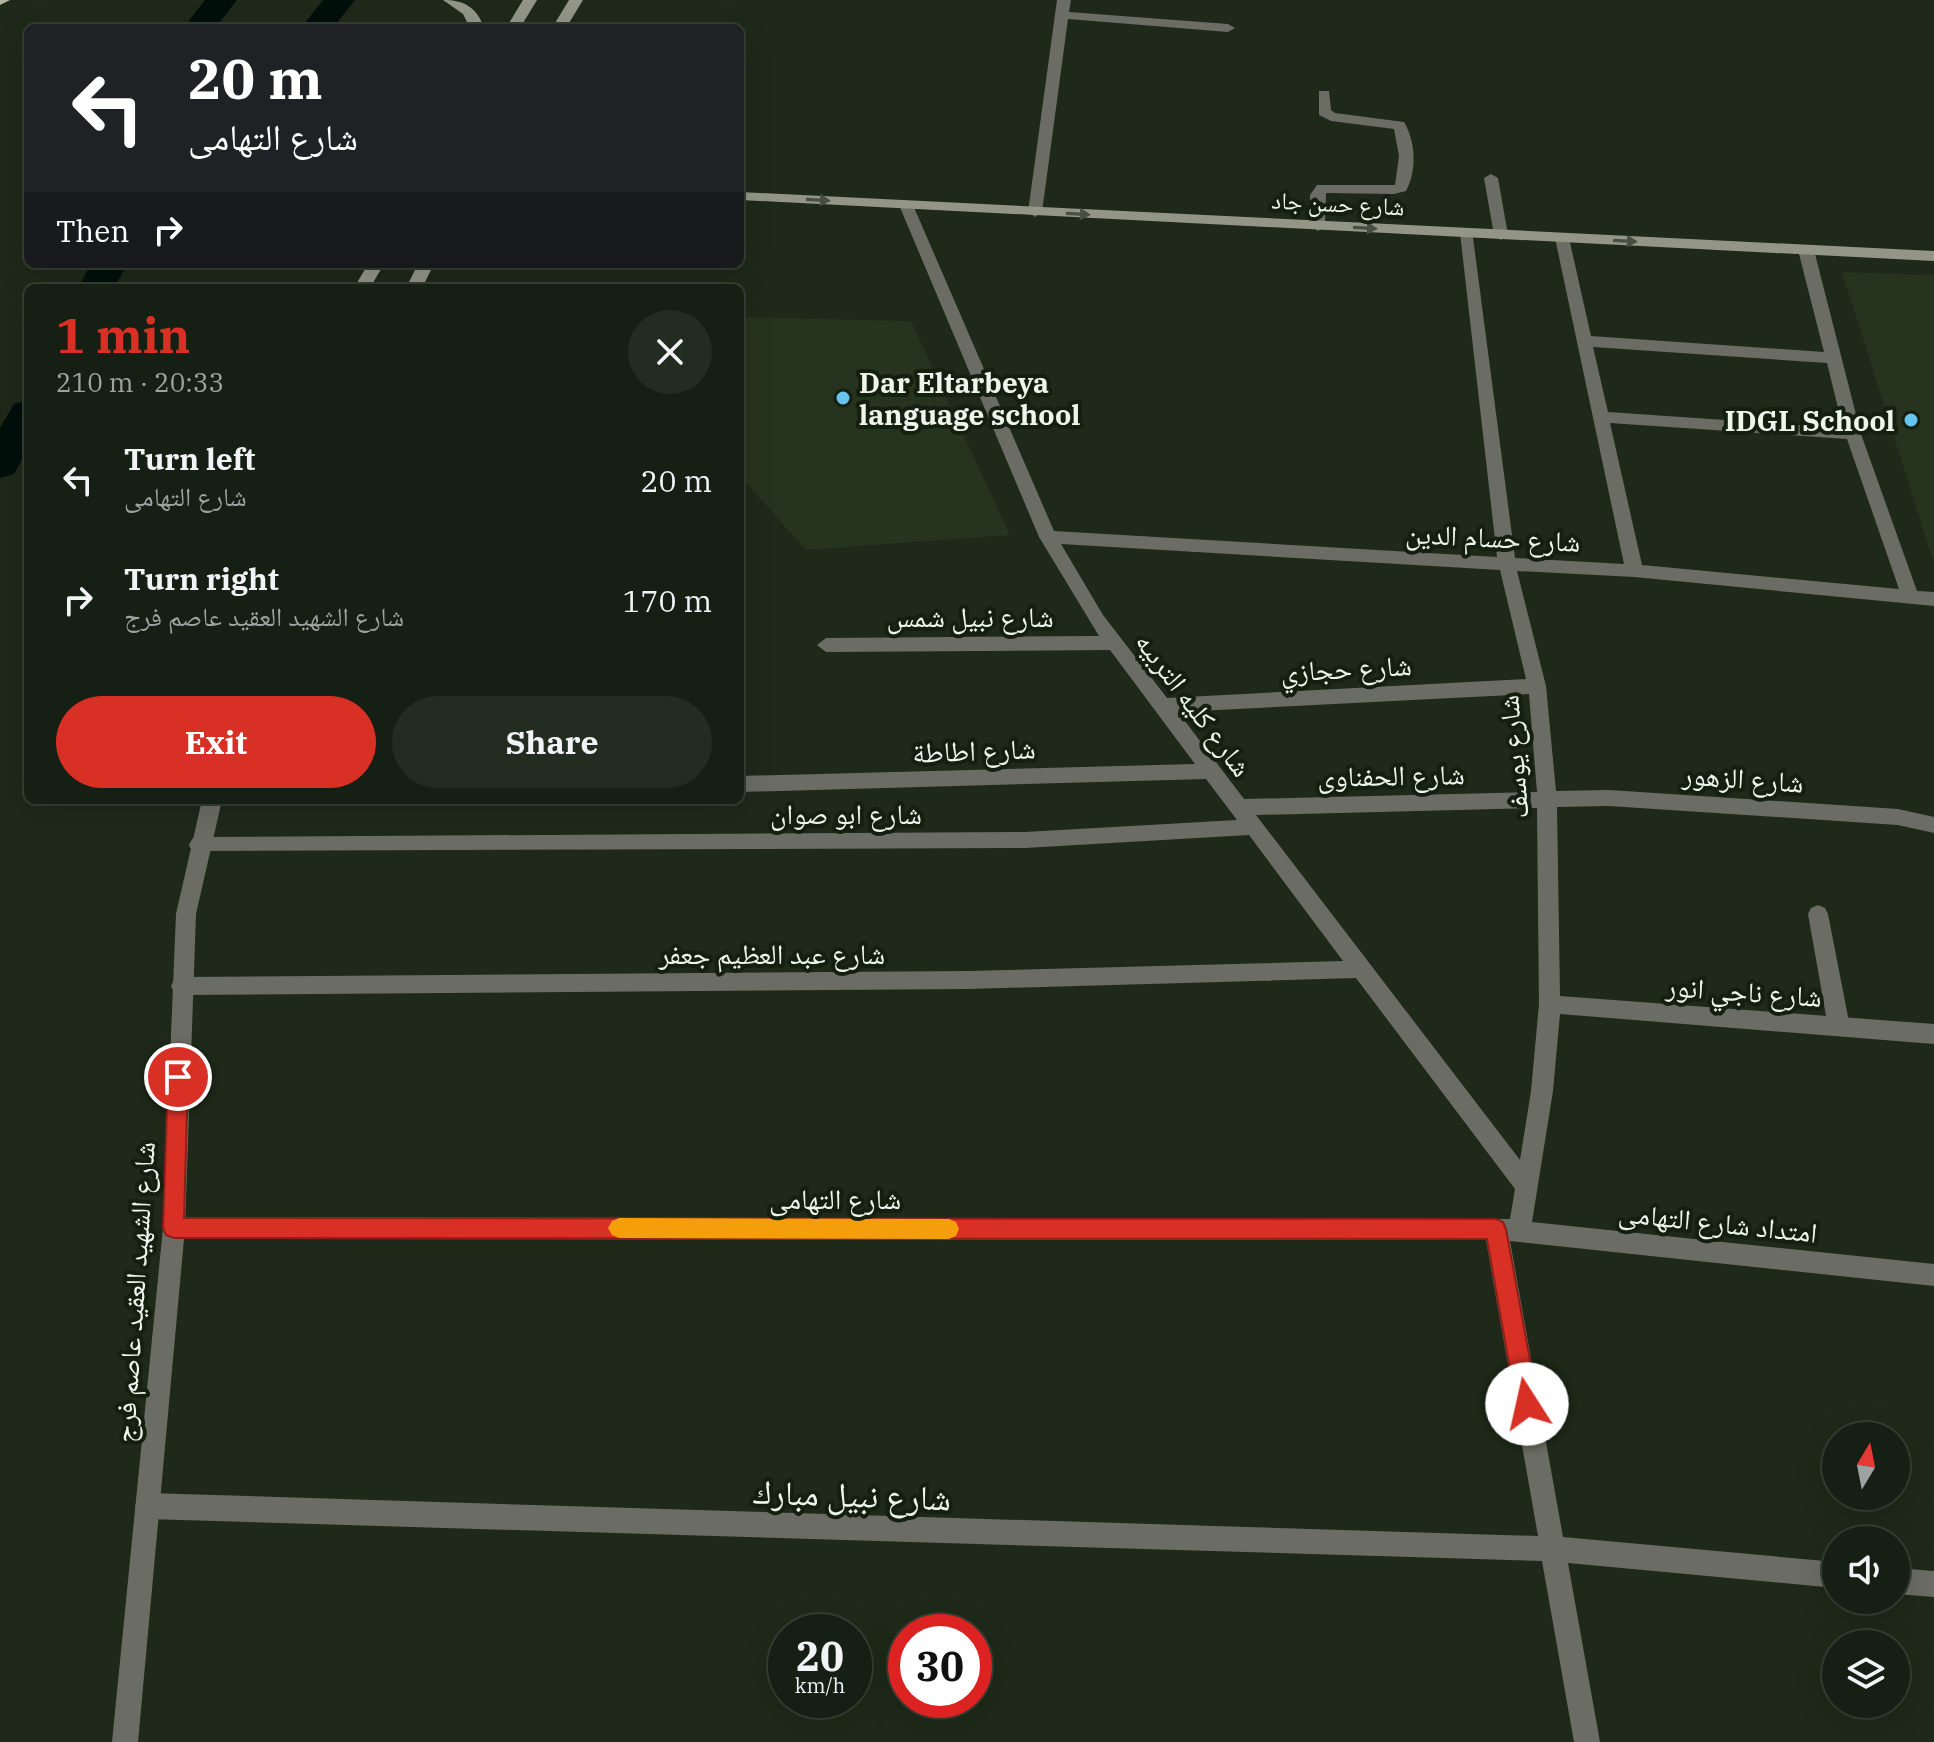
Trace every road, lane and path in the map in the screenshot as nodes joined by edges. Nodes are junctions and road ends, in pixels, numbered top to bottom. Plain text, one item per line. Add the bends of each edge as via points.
1 (450, 0) edge
2 (530, 0) edge
3 (576, 0) edge
4 (1064, 0) edge
5 (1062, 15) junction
6 (476, 24) edge
7 (515, 24) edge
8 (561, 24) edge
9 (1228, 28) dead end
10 (1324, 94) dead end
11 (1491, 178) dead end
12 (744, 196) edge
13 (906, 205) junction
14 (1035, 212) junction
15 (1318, 226) junction
16 (1467, 233) junction
17 (1501, 235) junction
18 (1562, 238) junction
19 (1806, 250) junction
20 (1934, 256) edge
21 (1584, 341) junction
22 (1831, 358) junction
23 (1601, 417) junction
24 (1853, 434) junction
25 (1048, 537) junction
26 (1507, 564) junction
27 (1634, 571) junction
28 (1910, 596) junction
29 (1934, 599) edge
30 (1113, 643) junction
31 (826, 645) dead end
32 (1537, 686) junction
33 (1159, 706) junction
34 (1210, 771) junction
35 (744, 784) edge
36 (1547, 800) junction
37 (211, 804) edge
38 (1237, 807) junction
39 (1934, 825) edge
40 (1253, 827) junction
41 (199, 845) junction
42 (1818, 914) dead end
43 (1363, 969) junction
44 (181, 986) junction
45 (1550, 1004) junction
46 (1839, 1027) junction
47 (1934, 1034) edge
48 (1525, 1185) junction
49 (174, 1228) junction
50 (1507, 1230) junction
51 (1934, 1275) edge
52 (148, 1506) junction
53 (1554, 1549) junction
54 (1822, 1574) edge
55 (1910, 1582) edge
56 (1934, 1584) edge
57 (125, 1742) edge
58 (1587, 1742) edge

1 - 6 main road via 462,5
2 - 7 main road
3 - 8 main road
4 - 5 street
5 - 9 street
5 - 14 street
10 - 15 street via 1324,112 1331,117 1399,125 1404,133 1404,184 1394,190 1322,188 1317,195
11 - 17 street
12 -> 13 main road, شارع حسن جاد
13 - 14 main road, شارع حسن جاد
13 - 25 street, شارع كليه التربيه
14 -> 15 main road, شارع حسن جاد
15 -> 16 main road, شارع حسن جاد
16 - 17 main road, شارع حسن جاد
16 - 26 street, شارع يوسف
17 - 18 main road, شارع حسن جاد
18 -> 19 main road, شارع حسن جاد
18 - 21 street
19 - 20 main road, شارع حسن جاد
19 - 22 street
21 - 22 street
21 - 23 street
22 - 24 street
23 - 24 street
23 - 27 street
24 - 28 street
25 - 26 street, شارع حسام الدين
25 - 30 street, شارع كليه التربيه
26 - 27 street, شارع حسام الدين
26 - 32 street, شارع يوسف
27 - 28 street, شارع حسام الدين
28 - 29 street, شارع حسام الدين
30 - 31 street, شارع نبيل شمس
30 - 33 street, شارع كليه التربيه
32 - 33 street, شارع حجازي
32 - 36 street, شارع يوسف
33 - 34 street, شارع كليه التربيه
34 - 35 street, شارع اطاطة
34 - 38 street, شارع كليه التربيه
36 - 38 street, شارع الحفناوى
36 - 39 street, شارع الزهور via 1641,799 1898,817
36 - 45 street, شارع يوسف
37 - 41 street, شارع الشهيد العقيد عاصم فرج
38 - 40 street, شارع كليه التربيه
40 - 41 street, شارع ابو صوان via 1025,840
40 - 43 street, شارع كليه التربيه
41 - 44 street, شارع الشهيد العقيد عاصم فرج via 186,914
42 - 46 street
43 - 44 street, شارع عبد العظيم جعفر via 969,980
43 - 48 street, شارع كليه التربيه
44 - 49 street, شارع الشهيد العقيد عاصم فرج
45 - 46 street, شارع ناجي انور
45 - 48 street, شارع يوسف
46 - 47 street, شارع ناجي انور
48 - 50 street, شارع يوسف
49 - 50 street, شارع التهامى
49 - 52 street, شارع الشهيد العقيد عاصم فرج
50 - 51 street, امتداد شارع التهامى
50 - 53 street, شارع يوسف
52 - 53 street, شارع نبيل مبارك
52 - 57 street, شارع الشهيد العقيد عاصم فرج
53 - 54 street, شارع نبيل مبارك
53 - 58 street, شارع يوسف
55 - 56 street

